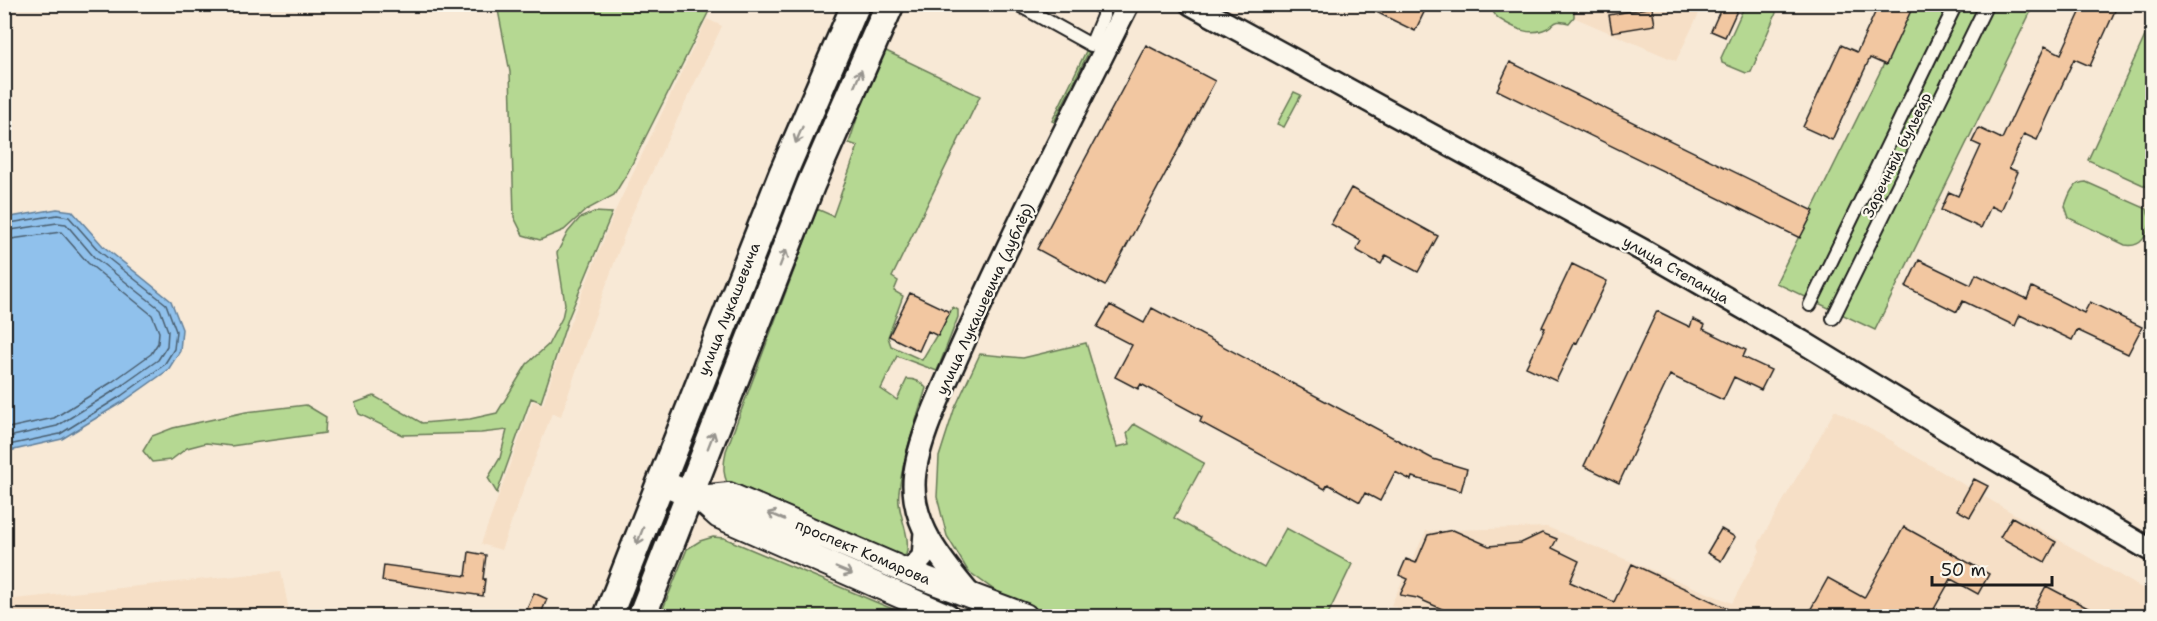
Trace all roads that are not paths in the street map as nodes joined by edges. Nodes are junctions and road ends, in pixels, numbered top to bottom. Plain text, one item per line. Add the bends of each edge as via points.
1 (856, 4) edge
2 (890, 4) edge
3 (1017, 4) edge
4 (1094, 4) edge
5 (1128, 4) edge
6 (1191, 4) edge
7 (1956, 4) edge
8 (1987, 4) edge
9 (1810, 305) dead end
10 (1833, 318) dead end
11 (661, 482) junction
12 (695, 496) junction
13 (925, 532) junction
14 (2152, 551) edge
15 (908, 572) junction
16 (971, 596) junction
17 (608, 616) edge
18 (642, 616) edge
19 (947, 616) edge
20 (1025, 616) edge

1 -> 11 main road, улица Лукашевича via 784,171
12 -> 2 main road, улица Лукашевича via 811,184
3 - 4 street via 1091,45 1103,16 1103,8
5 - 13 street, улица Лукашевича (дублёр) via 981,303 937,402 914,484 916,508
6 - 14 street, улица Степанца via 1646,252
7 - 9 street, Заречный бульвар
8 - 10 street, Заречный бульвар
11 - 12 main road, проспект Комарова
11 -> 17 main road, улица Лукашевича
15 -> 12 main road, проспект Комарова via 729,495
12 - 18 main road, улица Лукашевича
12 -> 19 main road, проспект Комарова via 719,516
13 - 15 street via 923,557
13 - 16 street, улица Лукашевича (дублёр)
15 - 16 main road, проспект Комарова
16 - 20 main road, проспект Комарова

